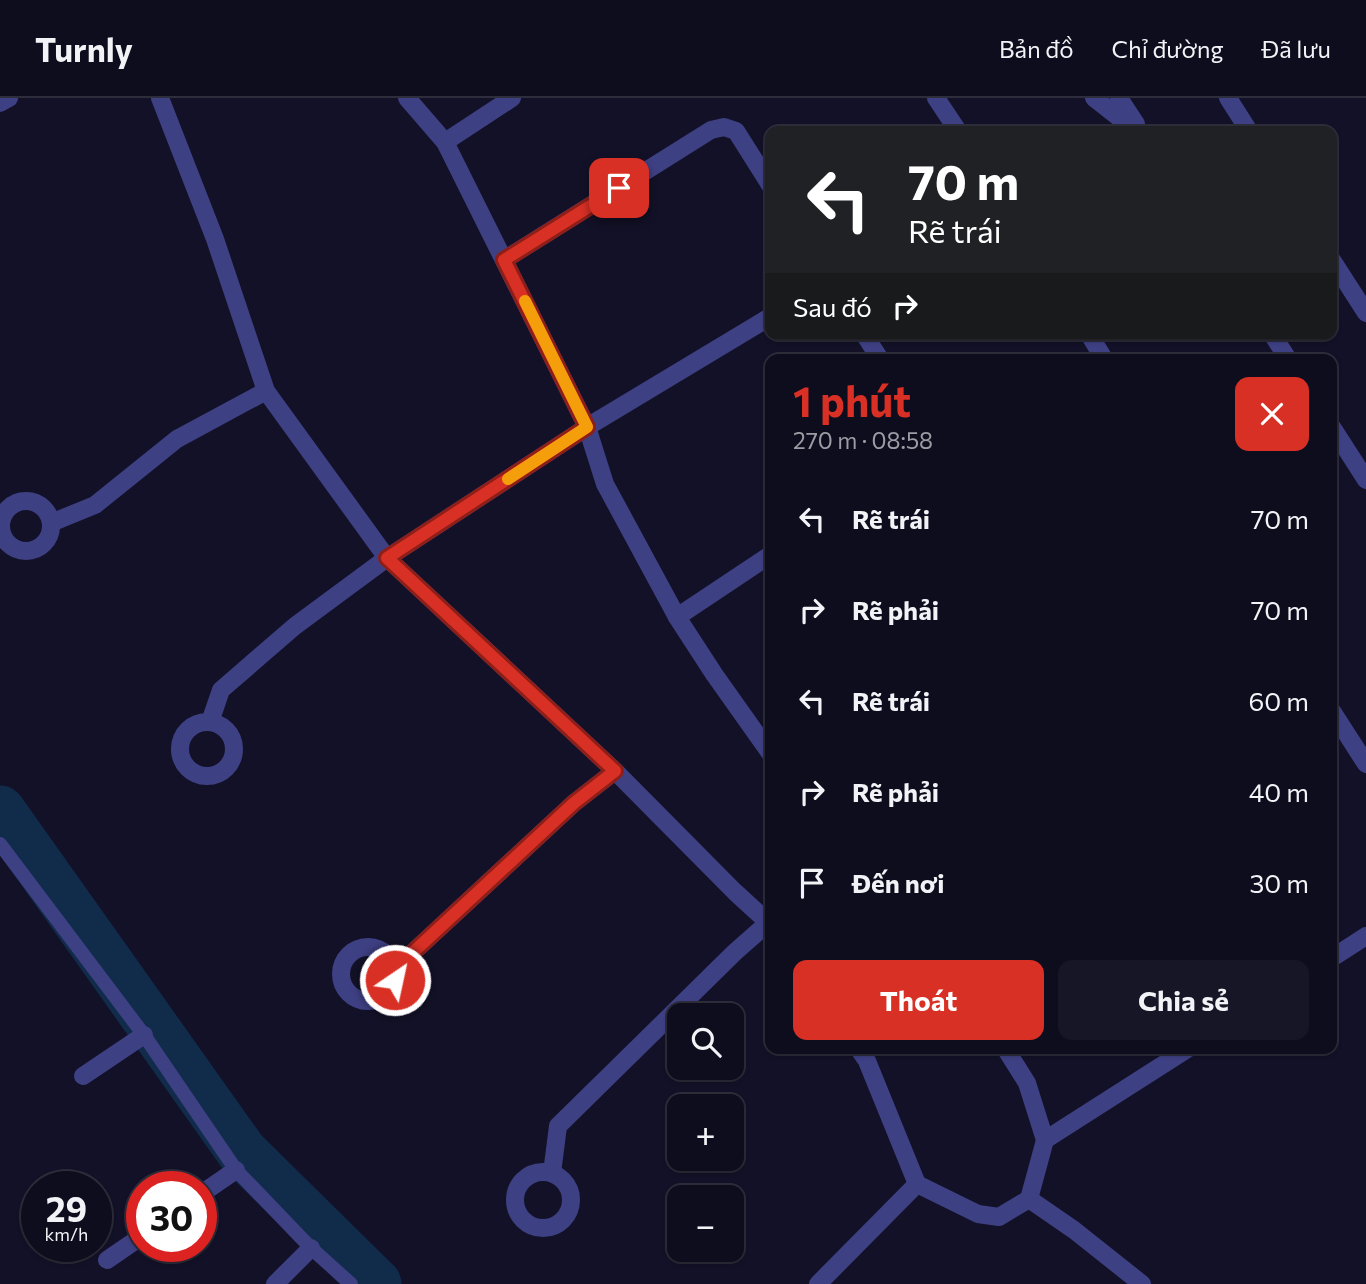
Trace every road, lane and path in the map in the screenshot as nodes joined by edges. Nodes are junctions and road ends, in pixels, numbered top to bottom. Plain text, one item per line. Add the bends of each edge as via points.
1 (9, 98) edge
2 (160, 98) edge
3 (407, 98) edge
4 (512, 98) edge
5 (936, 98) edge
6 (1094, 98) edge
7 (1119, 98) edge
8 (1228, 98) edge
9 (0, 103) edge
10 (955, 126) edge
11 (1131, 126) edge
12 (1135, 126) edge
13 (1246, 126) edge
14 (445, 142) junction
15 (765, 177) edge
16 (504, 260) junction
17 (1337, 268) edge
18 (1366, 313) edge
19 (765, 320) edge
20 (266, 391) junction
21 (587, 427) junction
22 (1337, 435) edge
23 (1366, 480) edge
24 (51, 523) dead end
25 (387, 558) junction
26 (765, 558) edge
27 (677, 617) junction
28 (1337, 719) edge
29 (210, 722) dead end
30 (765, 745) edge
31 (1366, 764) edge
32 (615, 771) junction
33 (0, 844) edge
34 (765, 919) edge
35 (765, 926) edge
36 (1366, 936) edge
37 (1337, 955) edge
38 (395, 969) dead end
39 (144, 1035) junction
40 (862, 1054) edge
41 (1009, 1054) edge
42 (1180, 1054) edge
43 (83, 1076) dead end
44 (1045, 1140) junction
45 (236, 1170) junction
46 (552, 1173) dead end
47 (217, 1183) edge
48 (917, 1184) junction
49 (1029, 1199) junction
50 (312, 1248) junction
51 (275, 1284) edge
52 (351, 1284) edge
53 (818, 1284) edge
54 (1142, 1284) edge

1 - 9 street
2 - 20 street via 215,239
3 - 14 street
4 - 14 street
5 - 10 street
6 - 11 street
7 - 12 street
8 - 13 street
14 - 16 street
15 - 16 street via 736,131 710,130
16 - 21 street
17 - 18 street
19 - 21 street
20 - 24 street via 177,439 95,505
20 - 25 street
21 - 25 street
21 - 27 street via 605,484
22 - 23 street
25 - 29 street via 295,626 221,690
25 - 32 street
26 - 27 street
27 - 30 street
28 - 31 street
32 - 34 street
32 - 38 street via 574,803
33 - 39 lane
35 - 46 street via 558,1126
36 - 37 street
39 - 43 street
39 - 45 lane
40 - 48 street
41 - 44 street via 1027,1083
42 - 44 street
44 - 49 street
45 - 47 street
45 - 50 lane
48 - 49 street via 978,1214 999,1217
48 - 53 street
49 - 54 street
50 - 51 street
50 - 52 lane

